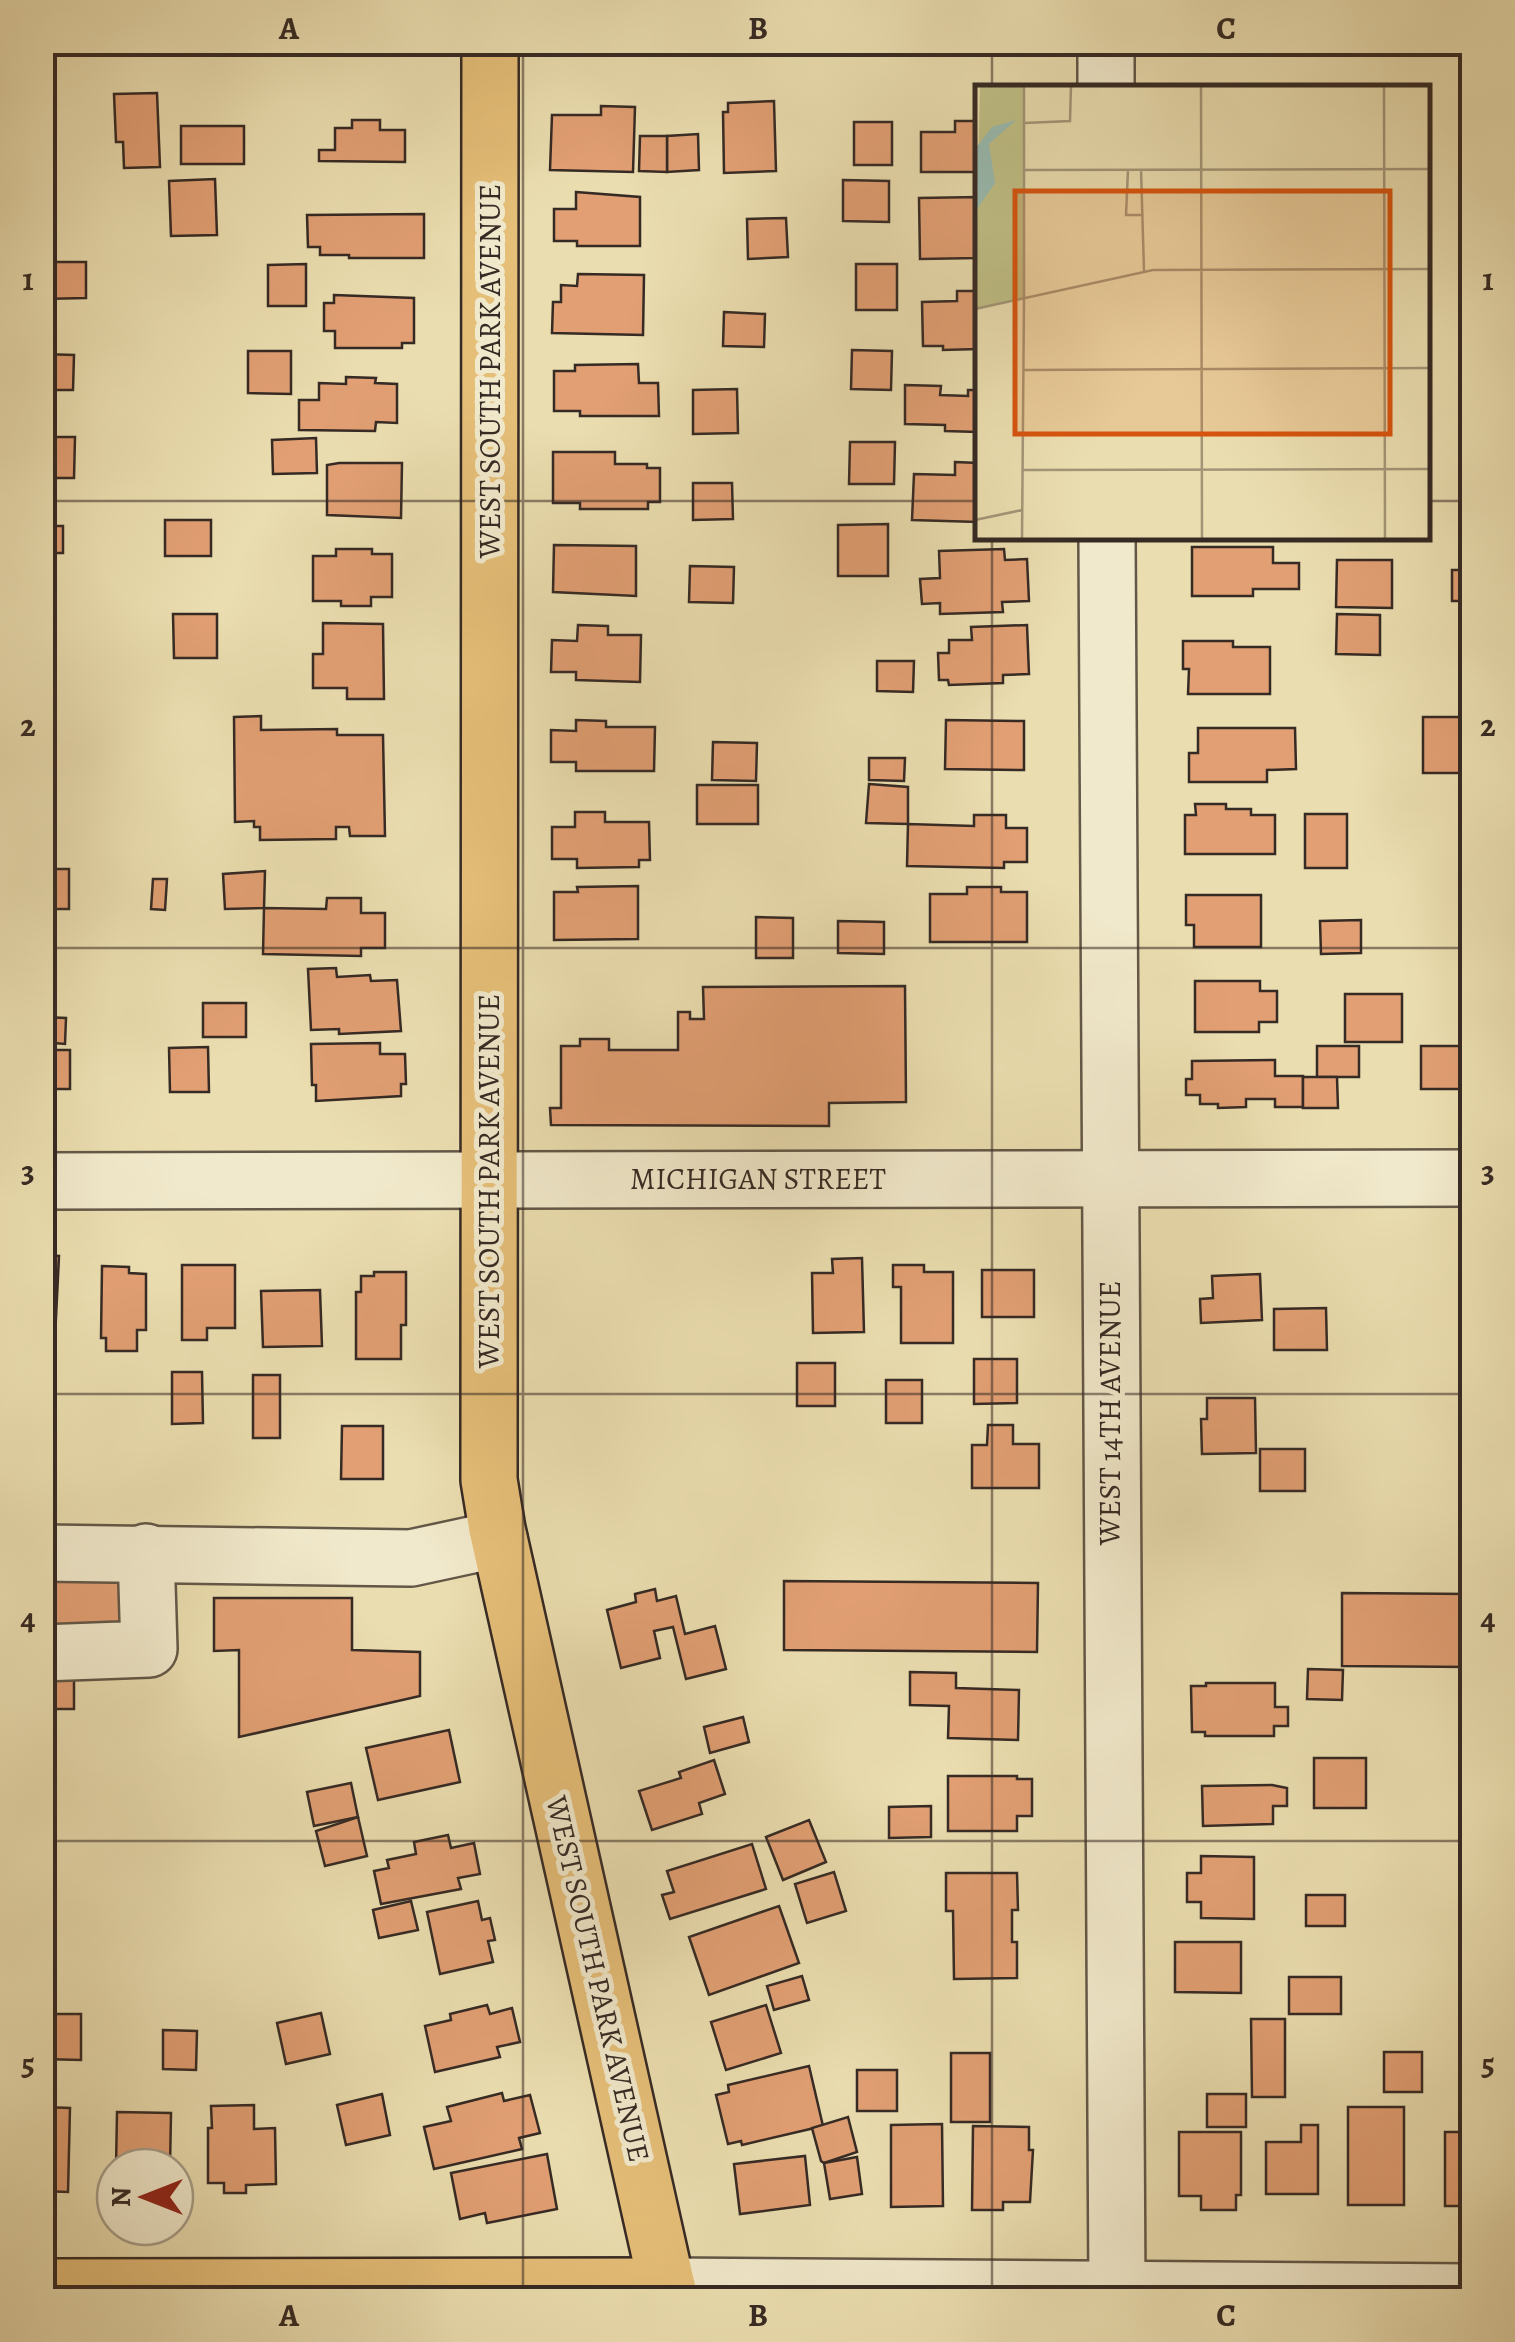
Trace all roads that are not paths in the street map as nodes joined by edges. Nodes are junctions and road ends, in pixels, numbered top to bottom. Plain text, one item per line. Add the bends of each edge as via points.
1 (490, 42) edge
2 (1106, 42) edge
3 (1106, 85) edge
4 (1107, 540) edge
5 (488, 1178) junction
6 (1472, 1178) edge
7 (42, 1181) edge
8 (1108, 1181) junction
9 (499, 1539) junction
10 (146, 1552) junction
11 (42, 1553) edge
12 (42, 1652) edge
13 (42, 2286) edge
14 (1117, 2289) junction
15 (1472, 2292) edge
16 (669, 2293) edge

1 - 5 main road, WEST SOUTH PARK AVENUE
2 - 3 street
4 - 8 street, WEST 14TH AVENUE
5 - 7 street, MICHIGAN STREET
5 - 8 street, MICHIGAN STREET
5 - 9 main road, WEST SOUTH PARK AVENUE via 489,1480
6 - 8 street, MICHIGAN STREET
8 - 14 street, WEST 14TH AVENUE
9 - 10 street via 411,1558
9 - 16 main road, WEST SOUTH PARK AVENUE
10 - 11 street
10 - 12 street via 150,1649
13 - 16 main road
14 - 15 street
14 - 16 street

